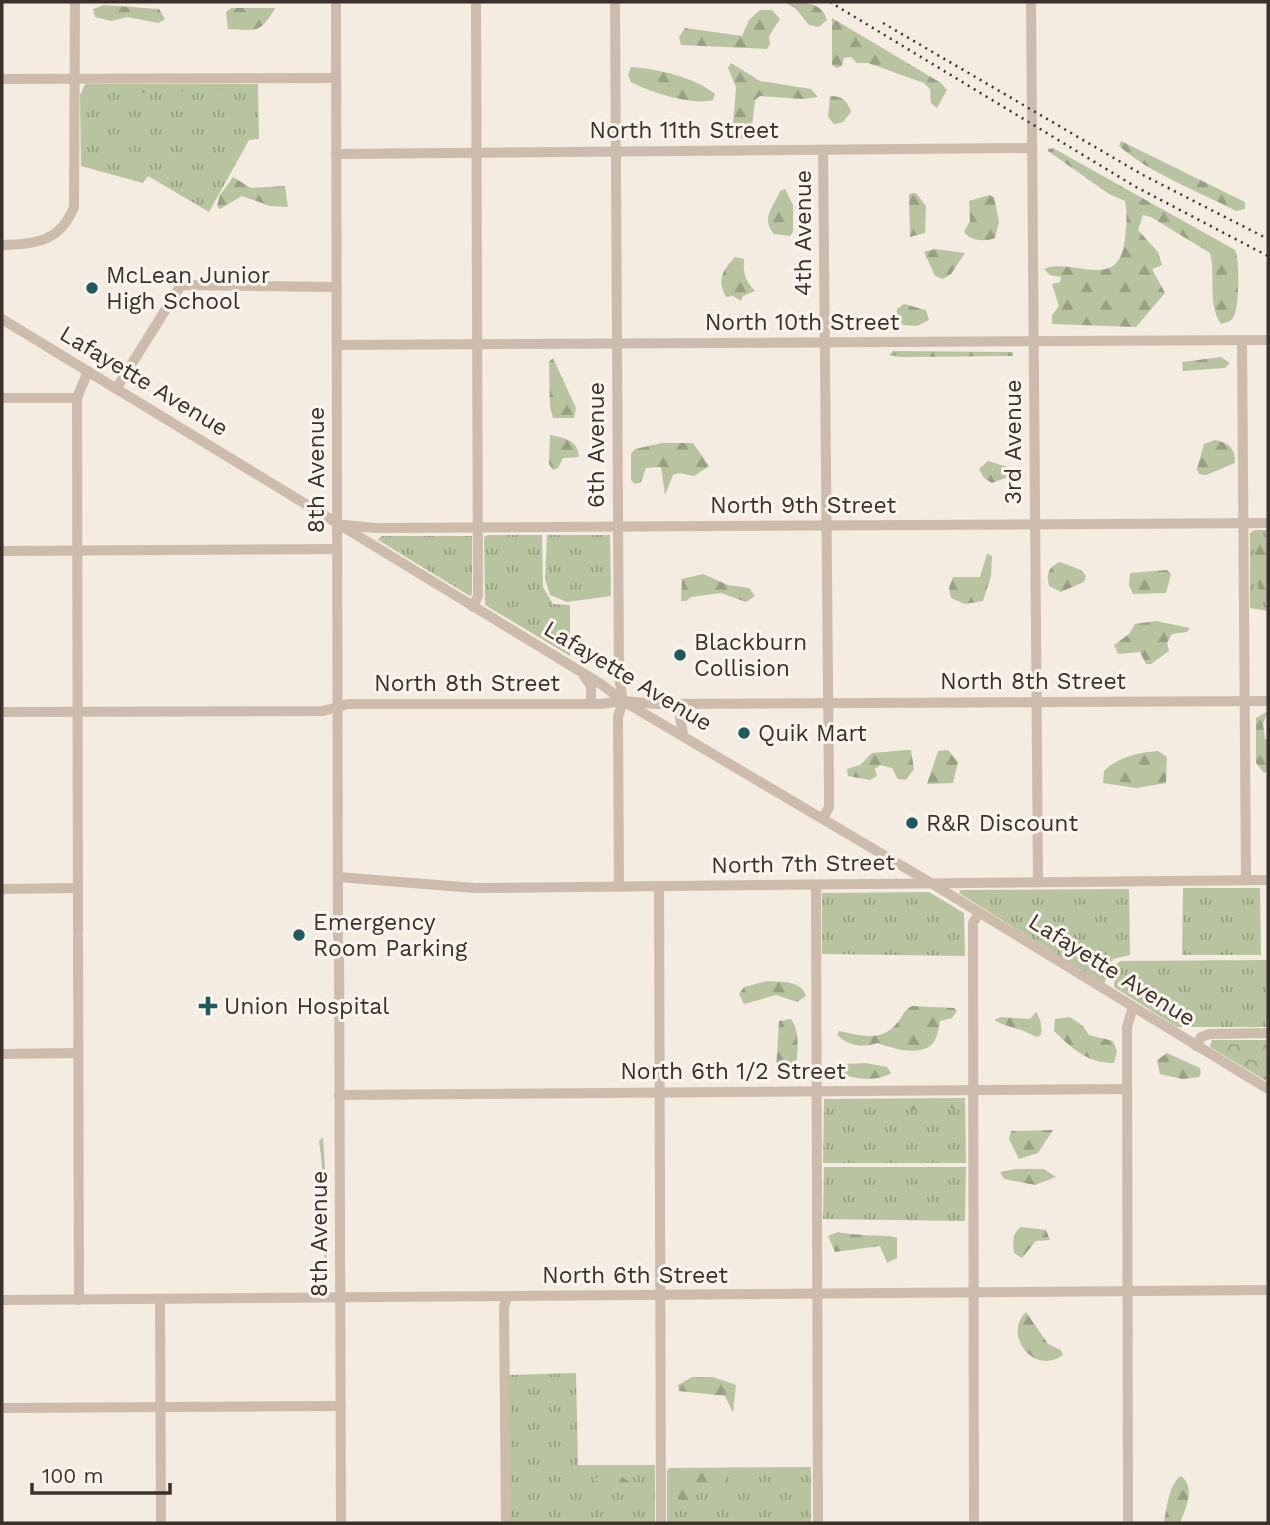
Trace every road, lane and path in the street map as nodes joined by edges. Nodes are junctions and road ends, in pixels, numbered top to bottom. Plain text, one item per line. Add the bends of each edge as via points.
1 (75, 2) edge
2 (336, 2) edge
3 (475, 2) edge
4 (615, 2) edge
5 (1031, 2) edge
6 (336, 78) junction
7 (2, 79) edge
8 (75, 79) junction
9 (1032, 148) junction
10 (823, 150) junction
11 (616, 151) junction
12 (476, 152) junction
13 (336, 154) junction
14 (2, 245) edge
15 (337, 287) junction
16 (2, 319) edge
17 (1242, 341) junction
18 (1268, 341) edge
19 (1034, 342) junction
20 (825, 343) junction
21 (337, 345) junction
22 (477, 345) junction
23 (617, 345) junction
24 (88, 372) junction
25 (116, 389) junction
26 (77, 397) junction
27 (2, 398) edge
28 (1244, 523) junction
29 (1268, 523) edge
30 (338, 524) junction
31 (1035, 524) junction
32 (826, 526) junction
33 (618, 527) junction
34 (478, 528) junction
35 (337, 549) junction
36 (2, 551) edge
37 (77, 551) junction
38 (473, 607) junction
39 (580, 671) junction
40 (623, 701) junction
41 (1245, 701) junction
42 (1268, 701) edge
43 (1036, 702) junction
44 (591, 704) junction
45 (686, 704) junction
46 (828, 704) junction
47 (338, 707) junction
48 (2, 712) edge
49 (77, 712) junction
50 (682, 734) junction
51 (823, 818) junction
52 (338, 877) junction
53 (1246, 880) junction
54 (1268, 880) edge
55 (1038, 881) junction
56 (931, 883) junction
57 (816, 885) junction
58 (659, 886) junction
59 (619, 887) junction
60 (78, 888) junction
61 (2, 889) edge
62 (979, 913) junction
63 (1133, 1007) junction
64 (1268, 1033) edge
65 (1196, 1046) junction
66 (78, 1053) junction
67 (2, 1054) edge
68 (1127, 1089) junction
69 (973, 1090) junction
70 (1268, 1090) edge
71 (817, 1091) junction
72 (660, 1093) junction
73 (339, 1095) junction
74 (1268, 1290) edge
75 (1128, 1291) junction
76 (973, 1293) junction
77 (818, 1294) junction
78 (661, 1296) junction
79 (507, 1297) junction
80 (340, 1298) junction
81 (160, 1299) junction
82 (2, 1300) edge
83 (79, 1300) junction
84 (341, 1406) junction
85 (160, 1407) junction
86 (2, 1408) edge
87 (161, 1523) edge
88 (341, 1523) edge
89 (506, 1523) edge
90 (661, 1523) edge
91 (818, 1523) edge
92 (974, 1523) edge
93 (1128, 1523) edge

1 - 8 street
2 - 6 street, 8th Avenue
3 - 12 street
4 - 11 street, 6th Avenue
5 - 9 street, 3rd Avenue
6 - 8 street
6 - 13 street, 8th Avenue
7 - 8 street
8 - 14 street via 75,197 65,224 40,243
9 - 10 street, North 11th Street
9 - 19 street, 3rd Avenue
10 - 11 street, North 11th Street
10 - 20 street, 4th Avenue
11 - 12 street, North 11th Street
11 - 23 street, 6th Avenue
12 - 13 street, North 11th Street
12 - 22 street
13 - 15 street, 8th Avenue
15 - 21 street, 8th Avenue
15 - 25 street via 181,285
16 - 24 street, Lafayette Avenue
17 - 18 street, North 10th Street
17 - 19 street, North 10th Street
17 - 28 street
19 - 20 street, North 10th Street
19 - 31 street, 3rd Avenue
20 - 23 street, North 10th Street
20 - 32 street, 4th Avenue
21 - 22 street, North 10th Street
21 - 30 street, 8th Avenue
22 - 23 street, North 10th Street
22 - 34 street
23 - 33 street, 6th Avenue
24 - 25 street, Lafayette Avenue
24 - 26 street
25 - 30 street, Lafayette Avenue
26 - 27 street
26 - 37 street
28 - 29 street, North 9th Street
28 - 31 street, North 9th Street
28 - 41 street
30 - 34 street, North 9th Street
30 - 35 street, 8th Avenue
30 - 38 street, Lafayette Avenue
31 - 32 street, North 9th Street
31 - 43 street, 3rd Avenue
32 - 33 street, North 9th Street
32 - 46 street, 4th Avenue
33 - 34 street, North 9th Street
33 - 40 street, 6th Avenue
34 - 38 street via 478,596
35 - 37 street
35 - 47 street, 8th Avenue
36 - 37 street
37 - 49 street
38 - 39 street, Lafayette Avenue
39 - 40 street, Lafayette Avenue
39 - 44 street via 591,686
40 - 44 street, North 8th Street
40 - 45 street, North 8th Street
40 - 50 street, Lafayette Avenue
40 - 59 street, 6th Avenue via 618,717
41 - 42 street, North 8th Street
41 - 43 street, North 8th Street
41 - 53 street
43 - 46 street, North 8th Street
43 - 55 street, 3rd Avenue
44 - 47 street, North 8th Street
45 - 46 street, North 8th Street
45 - 50 street via 680,718
46 - 51 street, 4th Avenue via 829,807
47 - 49 street, North 8th Street via 323,711
47 - 52 street, 8th Avenue
48 - 49 street, North 8th Street
49 - 60 street
50 - 51 street, Lafayette Avenue
51 - 56 street, Lafayette Avenue
52 - 59 street, North 7th Street via 463,887
52 - 73 street, 8th Avenue
53 - 54 street, North 7th Street
53 - 55 street, North 7th Street
55 - 56 street, North 7th Street
56 - 57 street, North 7th Street
56 - 62 street, Lafayette Avenue
57 - 58 street, North 7th Street
57 - 71 street
58 - 59 street, North 7th Street
58 - 72 street
60 - 61 street
60 - 66 street
62 - 63 street, Lafayette Avenue
62 - 69 street via 973,923
63 - 65 street, Lafayette Avenue
63 - 68 street via 1127,1027
64 - 65 street via 1210,1034
65 - 70 street, Lafayette Avenue
66 - 67 street
66 - 83 street
68 - 69 street, North 6th 1/2 Street
68 - 75 street
69 - 71 street, North 6th 1/2 Street
69 - 76 street
71 - 72 street, North 6th 1/2 Street
71 - 77 street
72 - 73 street, North 6th 1/2 Street
72 - 78 street
73 - 80 street, 8th Avenue
74 - 75 street, North 6th Street
75 - 76 street, North 6th Street
75 - 93 street
76 - 77 street, North 6th Street
76 - 92 street
77 - 78 street, North 6th Street
77 - 91 street
78 - 79 street, North 6th Street
78 - 90 street
79 - 80 street, North 6th Street
79 - 89 street
80 - 81 street, North 6th Street
80 - 84 street, 8th Avenue
81 - 83 street, North 6th Street
81 - 85 street
82 - 83 street, North 6th Street
84 - 85 street
84 - 88 street, 8th Avenue
85 - 86 street
85 - 87 street

